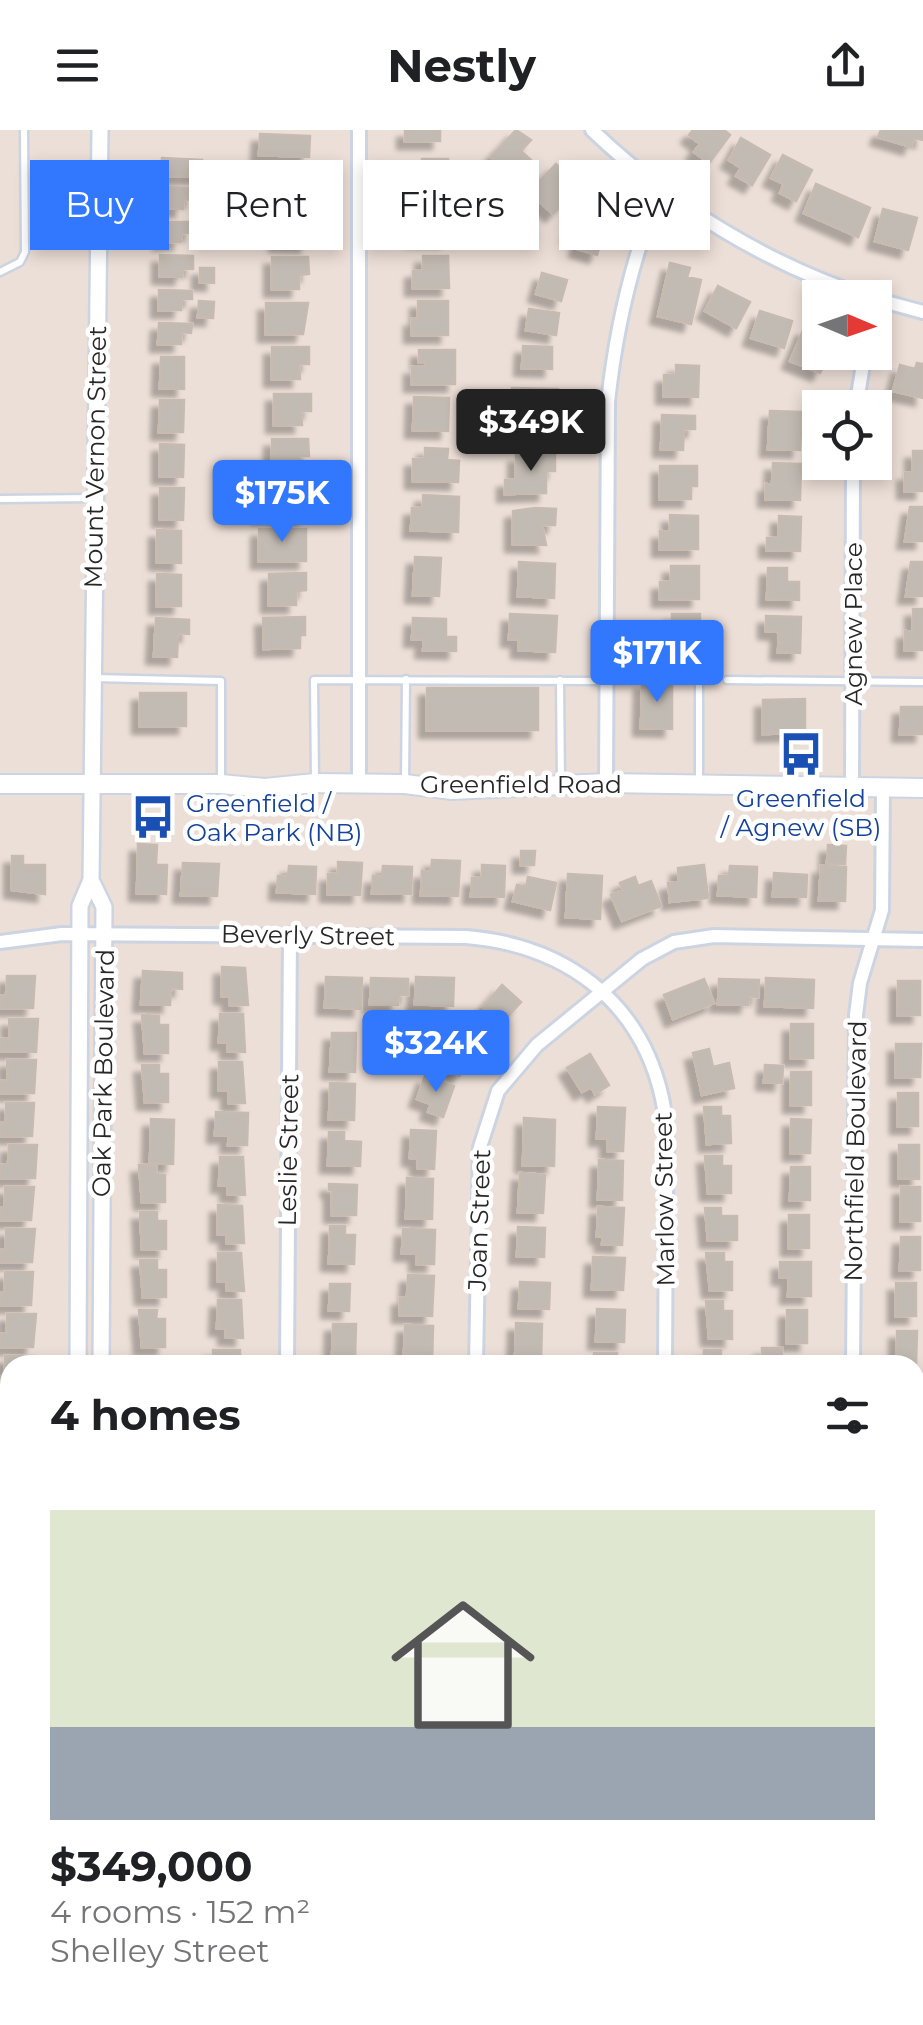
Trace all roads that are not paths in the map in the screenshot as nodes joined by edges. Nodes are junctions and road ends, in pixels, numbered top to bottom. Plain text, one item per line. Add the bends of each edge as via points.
1 (24, 130) edge
2 (100, 130) edge
3 (359, 130) edge
4 (592, 130) edge
5 (628, 160) edge
6 (710, 219) edge
7 (639, 250) edge
8 (0, 272) edge
9 (820, 280) edge
10 (892, 304) edge
11 (923, 312) edge
12 (853, 480) edge
13 (94, 498) junction
14 (0, 499) edge
15 (607, 676) junction
16 (93, 678) junction
17 (360, 680) junction
18 (406, 680) junction
19 (560, 680) junction
20 (727, 680) dead end
21 (852, 682) junction
22 (923, 682) edge
23 (606, 783) junction
24 (0, 784) edge
25 (92, 784) junction
26 (221, 784) junction
27 (314, 784) junction
28 (358, 784) junction
29 (405, 784) junction
30 (560, 784) junction
31 (700, 785) junction
32 (852, 786) junction
33 (883, 786) junction
34 (923, 788) edge
35 (91, 880) junction
36 (80, 934) junction
37 (104, 934) junction
38 (290, 934) junction
39 (874, 940) junction
40 (923, 940) edge
41 (0, 942) edge
42 (602, 991) junction
43 (79, 1268) junction
44 (101, 1268) junction
45 (78, 1355) edge
46 (101, 1355) edge
47 (286, 1355) edge
48 (476, 1355) edge
49 (665, 1355) edge
50 (853, 1355) edge

1 - 8 lane via 25,252
2 - 13 street, Mount Vernon Street
3 - 17 street
4 - 5 street
6 - 9 street
7 - 15 street via 611,372
10 - 11 street
12 - 21 street, Agnew Place
13 - 14 lane
13 - 16 street, Mount Vernon Street
15 - 19 lane
15 - 23 street
15 - 31 lane via 699,674
16 - 25 street, Mount Vernon Street
16 - 26 lane via 221,681
17 - 18 lane
17 - 27 lane via 314,680
17 - 28 street
18 - 19 lane
18 - 29 lane
19 - 30 lane
20 - 21 lane
21 - 22 lane
21 - 32 street, Agnew Place
23 - 30 main road, Greenfield Road
23 - 31 main road, Greenfield Road
24 - 25 main road, Greenfield Road
25 - 26 main road, Greenfield Road
25 - 35 street, Oak Park Boulevard
26 - 27 main road, Greenfield Road
27 - 28 main road, Greenfield Road
28 - 29 main road, Greenfield Road
29 - 30 main road, Greenfield Road via 452,790
31 - 32 main road, Greenfield Road
32 - 33 main road, Greenfield Road
33 - 34 main road, Greenfield Road
33 - 39 street, Northfield Boulevard via 883,897
35 - 36 street, Oak Park Boulevard via 80,906
35 - 37 street, Oak Park Boulevard via 104,907
36 - 37 street, Beverly Street
36 - 41 street, Beverly Street
36 - 43 street, Oak Park Boulevard
37 - 38 street, Beverly Street
37 - 44 street, Oak Park Boulevard
38 - 42 street, Beverly Street via 494,940 547,956
38 - 47 street, Leslie Street
39 - 40 street, Joan Street
39 - 42 street, Joan Street via 687,938 652,952
39 - 50 street, Northfield Boulevard via 856,1015
42 - 48 street, Joan Street via 518,1064 485,1122 478,1165
42 - 49 street, Marlow Street via 649,1057 666,1117
43 - 44 street
43 - 45 street, Oak Park Boulevard
44 - 46 street, Oak Park Boulevard

